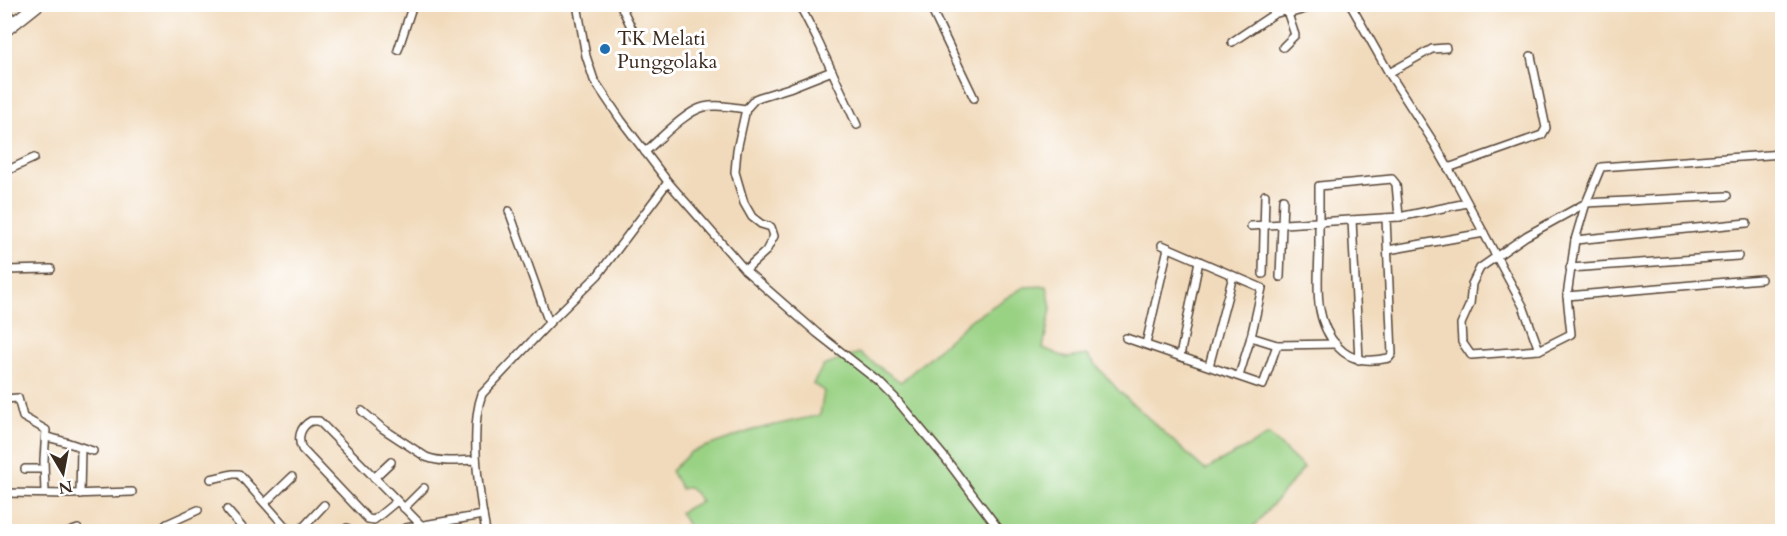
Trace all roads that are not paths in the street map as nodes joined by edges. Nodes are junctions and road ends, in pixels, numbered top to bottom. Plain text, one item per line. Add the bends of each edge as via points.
1 (39, 4) edge
2 (413, 4) edge
3 (576, 4) edge
4 (620, 4) edge
5 (799, 4) edge
6 (929, 4) edge
7 (1322, 4) edge
8 (1350, 4) edge
9 (4, 8) edge
10 (1288, 14) junction
11 (9, 26) edge
12 (635, 35) dead end
13 (1232, 42) dead end
14 (1283, 46) dead end
15 (1446, 48) dead end
16 (398, 50) dead end
17 (1531, 56) dead end
18 (832, 71) junction
19 (1389, 74) junction
20 (974, 98) dead end
21 (746, 109) junction
22 (857, 125) dead end
23 (645, 153) junction
24 (1782, 154) edge
25 (34, 158) dead end
26 (1448, 168) junction
27 (4, 172) edge
28 (668, 182) junction
29 (1265, 195) dead end
30 (1727, 196) dead end
31 (1283, 199) dead end
32 (1467, 203) junction
33 (1586, 203) junction
34 (509, 211) dead end
35 (1399, 217) junction
36 (1386, 218) junction
37 (1352, 220) junction
38 (1319, 221) junction
39 (1747, 223) dead end
40 (1283, 224) junction
41 (1265, 225) junction
42 (1251, 226) dead end
43 (1484, 233) junction
44 (1575, 240) junction
45 (1388, 250) junction
46 (1496, 256) junction
47 (1738, 256) dead end
48 (1199, 261) junction
49 (1570, 268) junction
50 (4, 270) edge
51 (51, 270) dead end
52 (746, 270) junction
53 (1263, 274) dead end
54 (1233, 276) junction
55 (1280, 278) dead end
56 (1761, 279) dead end
57 (1567, 296) junction
58 (549, 323) junction
59 (1251, 337) junction
60 (1126, 338) dead end
61 (1146, 344) junction
62 (1336, 344) junction
63 (1276, 345) junction
64 (1539, 350) junction
65 (1180, 356) junction
66 (1359, 360) junction
67 (1209, 366) junction
68 (1239, 376) junction
69 (4, 399) edge
70 (362, 411) dead end
71 (46, 437) junction
72 (81, 448) junction
73 (93, 451) dead end
74 (477, 460) junction
75 (390, 462) dead end
76 (25, 469) dead end
77 (44, 469) junction
78 (292, 477) dead end
79 (374, 478) junction
80 (211, 479) dead end
81 (424, 488) dead end
82 (132, 492) dead end
83 (4, 493) edge
84 (45, 493) junction
85 (80, 494) junction
86 (397, 501) junction
87 (265, 503) junction
88 (324, 505) dead end
89 (404, 508) junction
90 (198, 510) dead end
91 (227, 510) dead end
92 (483, 515) junction
93 (421, 525) junction
94 (158, 531) edge
95 (246, 531) edge
96 (290, 531) edge
97 (299, 531) edge
98 (395, 531) edge
99 (486, 531) edge
100 (1001, 531) edge

1 - 11 highway
2 - 16 street
3 - 23 street via 594,80
4 - 12 street
5 - 18 street
6 - 20 street
7 - 10 street
8 - 19 street
9 - 11 street
10 - 13 street via 1274,14
10 - 14 street via 1295,35
15 - 19 street via 1432,49
17 - 26 street via 1545,132
18 - 21 street via 755,99
18 - 22 street
19 - 26 street
21 - 23 street via 708,106 696,110
21 - 52 street via 735,172 748,212 756,221 771,227 774,236 766,251
23 - 28 street
24 - 33 street via 1601,167
25 - 27 street
26 - 32 street
28 - 52 street
28 - 58 street via 598,274
29 - 41 street
30 - 33 street
31 - 40 street
32 - 35 street
32 - 43 street
33 - 44 street
33 - 46 street
34 - 58 street
35 - 36 street
35 - 38 street via 1396,184 1392,179 1319,186
36 - 37 street
36 - 45 street
37 - 38 street
37 - 66 street
38 - 40 street
38 - 62 street via 1318,294 1322,321
39 - 44 street
40 - 41 street
40 - 55 street
41 - 42 street
41 - 53 street
43 - 45 street
43 - 46 street
44 - 49 street
45 - 66 street via 1392,354 1389,358
46 - 64 street via 1526,313
46 - 64 street via 1480,268 1472,284 1470,304 1461,324 1462,342 1471,355
47 - 49 street
48 - 54 street
48 - 61 street via 1165,246
48 - 65 street
49 - 57 street
50 - 51 street
52 - 100 street via 878,381
54 - 59 street via 1262,288
54 - 67 street
56 - 57 street
57 - 64 street via 1571,334
58 - 74 street via 482,394 477,407
59 - 63 street
59 - 68 street
60 - 61 street
61 - 65 street
62 - 63 street
62 - 66 street
63 - 68 street via 1263,384
65 - 67 street
67 - 68 street
69 - 71 street via 19,399 22,416 46,429
70 - 74 street via 434,460
71 - 72 street via 69,441
71 - 77 street
72 - 73 street
72 - 85 street
74 - 92 street
75 - 79 street
76 - 77 street
77 - 84 street
78 - 87 street
79 - 86 street
79 - 86 street via 319,422 311,421 302,428 302,449 368,519 374,520
80 - 87 street via 239,474
81 - 89 street
82 - 85 street
83 - 84 street
84 - 85 street
86 - 89 street
87 - 96 street
88 - 97 street
89 - 93 street
90 - 94 street
91 - 95 street
92 - 93 street
92 - 99 street
93 - 98 street

